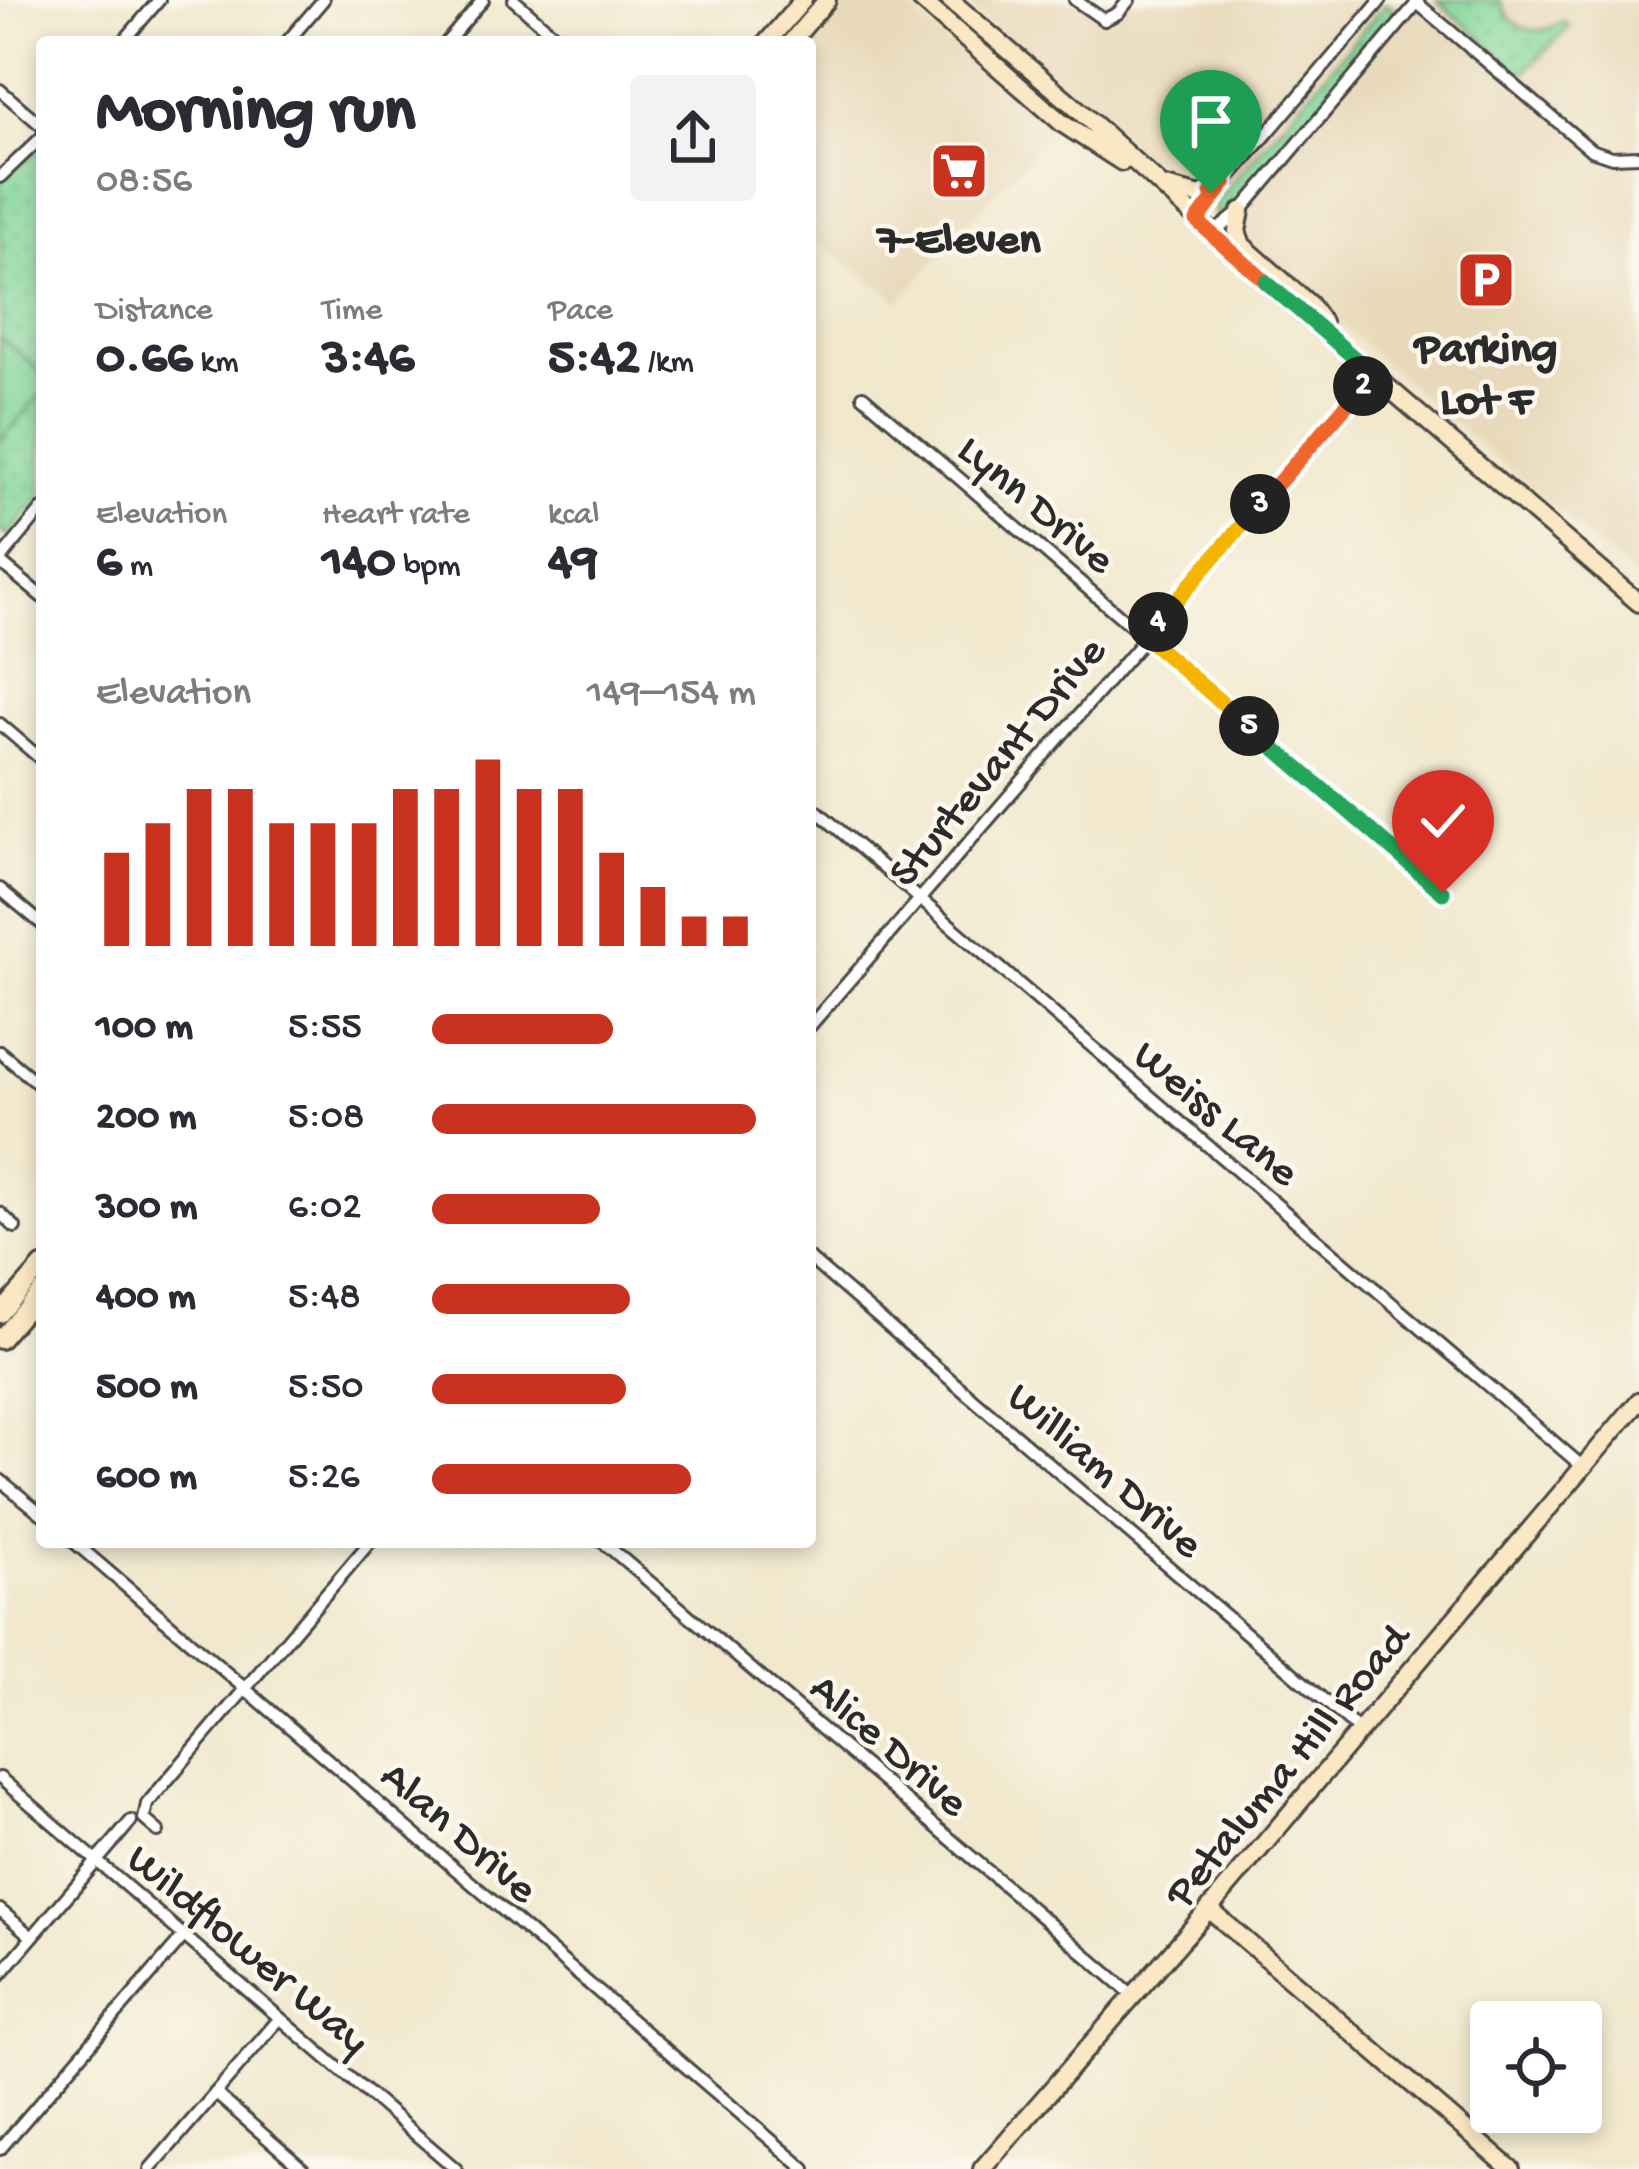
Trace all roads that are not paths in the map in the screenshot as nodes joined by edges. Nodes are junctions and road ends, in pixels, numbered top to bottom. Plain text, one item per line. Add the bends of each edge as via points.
1 (159, 0) edge
2 (322, 0) edge
3 (483, 0) edge
4 (514, 0) edge
5 (803, 0) edge
6 (827, 0) edge
7 (921, 0) edge
8 (950, 0) edge
9 (1076, 0) edge
10 (1130, 0) edge
11 (1381, 0) edge
12 (1416, 1) edge
13 (128, 36) edge
14 (291, 36) edge
15 (452, 36) edge
16 (555, 36) edge
17 (772, 36) edge
18 (796, 36) edge
19 (0, 90) edge
20 (36, 121) edge
21 (36, 143) edge
22 (1639, 156) edge
23 (0, 177) edge
24 (1155, 183) junction
25 (1225, 183) junction
26 (1241, 211) junction
27 (1197, 221) junction
28 (1212, 235) junction
29 (1336, 343) junction
30 (1373, 374) junction
31 (863, 396) dead end
32 (36, 516) edge
33 (0, 561) edge
34 (36, 592) edge
35 (1639, 603) edge
36 (1145, 637) junction
37 (0, 724) edge
38 (36, 755) edge
39 (816, 811) edge
40 (0, 889) edge
41 (1443, 893) dead end
42 (921, 900) junction
43 (36, 920) edge
44 (816, 1019) edge
45 (0, 1052) edge
46 (36, 1082) edge
47 (0, 1214) edge
48 (16, 1227) dead end
49 (816, 1264) edge
50 (36, 1273) edge
51 (36, 1298) edge
52 (0, 1314) edge
53 (0, 1340) edge
54 (1639, 1401) edge
55 (1583, 1467) junction
56 (0, 1480) edge
57 (36, 1509) edge
58 (81, 1548) edge
59 (365, 1548) edge
60 (610, 1548) edge
61 (244, 1688) junction
62 (1359, 1730) junction
63 (0, 1778) edge
64 (131, 1822) dead end
65 (158, 1831) dead end
66 (97, 1861) junction
67 (1209, 1909) junction
68 (0, 1910) edge
69 (32, 1937) junction
70 (183, 1937) junction
71 (0, 1975) edge
72 (1134, 1996) junction
73 (280, 2018) junction
74 (215, 2093) junction
75 (0, 2149) edge
76 (448, 2166) edge
77 (151, 2169) edge
78 (303, 2169) edge
79 (805, 2169) edge
80 (982, 2169) edge
81 (1511, 2169) edge

1 - 13 street
2 - 14 street
3 - 15 street
4 - 16 street
5 - 17 main road
6 - 18 main road
7 - 24 main road via 1063,124
8 - 24 main road
9 - 10 street via 1104,20
11 - 25 street
12 - 22 street via 1592,150
12 - 26 street
19 - 20 street
21 - 23 street
24 - 25 main road via 1201,196
24 - 27 main road
25 - 27 street
26 - 28 street
26 - 29 main road via 1242,245 1309,304
27 - 28 main road
28 - 29 main road
29 - 30 main road
30 - 35 main road
30 - 36 street, Sturtevant Drive
31 - 36 street, Lynn Drive
32 - 33 street
33 - 34 street
36 - 41 street, Lynn Drive
36 - 42 street, Sturtevant Drive
37 - 38 street
39 - 42 street, Weiss Lane
40 - 43 street
42 - 44 street, Sturtevant Drive
42 - 55 street, Weiss Lane
45 - 46 street
47 - 48 street
49 - 62 street, William Drive
50 - 52 main road
51 - 53 main road
54 - 55 main road, Petaluma Hill Road
55 - 62 main road, Petaluma Hill Road
56 - 57 street
58 - 61 street, Alan Drive
59 - 61 street
60 - 72 street, Alice Drive
61 - 65 street via 144,1809
61 - 79 street, Alan Drive
62 - 67 main road, Petaluma Hill Road
63 - 66 street, Wildflower Way
64 - 66 street
66 - 69 street
66 - 70 street, Wildflower Way
67 - 72 main road, Petaluma Hill Road
67 - 81 main road
68 - 69 street
69 - 71 street
70 - 73 street, Wildflower Way
70 - 75 street
72 - 80 main road, Petaluma Hill Road
73 - 74 street
73 - 76 street, Wildflower Way
74 - 77 street
74 - 78 street

